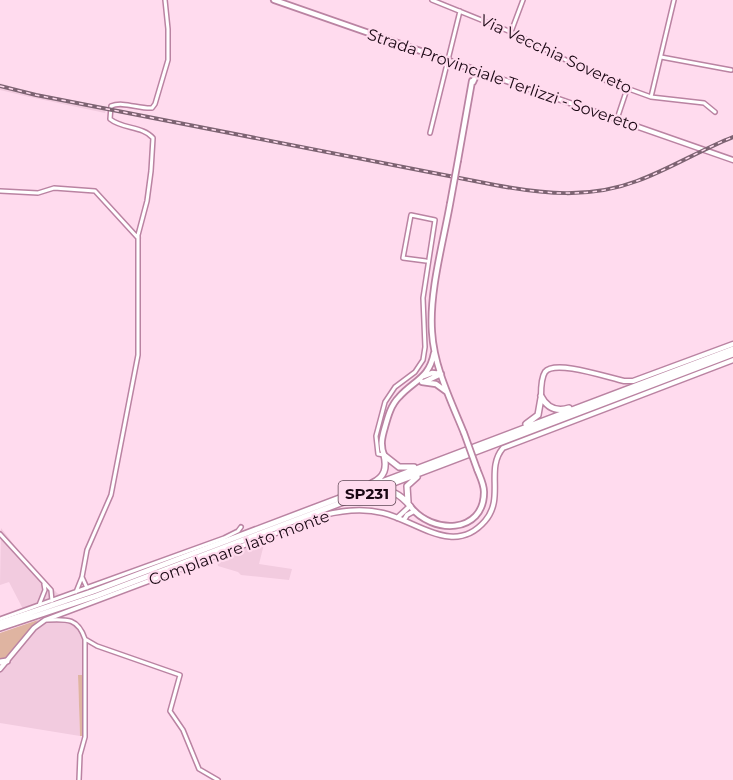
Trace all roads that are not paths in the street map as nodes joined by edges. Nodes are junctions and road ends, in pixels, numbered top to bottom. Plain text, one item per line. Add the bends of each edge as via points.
1 (165, 0) edge
2 (274, 0) edge
3 (432, 0) edge
4 (523, 0) edge
5 (674, 0) edge
6 (459, 10) junction
7 (512, 32) junction
8 (661, 57) junction
9 (447, 60) junction
10 (475, 70) junction
11 (732, 70) edge
12 (627, 89) junction
13 (651, 97) junction
14 (715, 112) dead end
15 (617, 119) junction
16 (430, 133) dead end
17 (733, 160) edge
18 (0, 191) edge
19 (139, 238) junction
20 (426, 261) dead end
21 (733, 344) edge
22 (435, 349) junction
23 (733, 349) edge
24 (733, 354) edge
25 (733, 360) edge
26 (441, 374) junction
27 (422, 380) junction
28 (449, 394) junction
29 (612, 395) junction
30 (541, 396) junction
31 (499, 438) junction
32 (384, 455) junction
33 (459, 455) junction
34 (328, 505) junction
35 (410, 507) junction
36 (397, 518) junction
37 (404, 520) junction
38 (240, 527) dead end
39 (0, 534) edge
40 (82, 578) junction
41 (44, 583) junction
42 (87, 588) junction
43 (45, 590) junction
44 (51, 590) junction
45 (76, 592) junction
46 (63, 597) junction
47 (52, 601) junction
48 (39, 605) junction
49 (0, 619) edge
50 (45, 620) junction
51 (0, 623) edge
52 (0, 630) edge
53 (85, 639) junction
54 (2, 664) edge
55 (79, 780) edge
56 (218, 780) edge

1 - 19 street via 168,60 155,104 145,108 116,104 109,112 114,122 153,138 152,171
2 - 9 main road, Strada Provinciale Terlizzi - Sovereto
3 - 6 street, Via Vecchia Sovereto
4 - 7 street
5 - 8 street
6 - 7 street, Via Vecchia Sovereto
6 - 9 street
7 - 12 street, Via Vecchia Sovereto
8 - 11 street
8 - 13 street
9 - 10 main road, Strada Provinciale Terlizzi - Sovereto
9 - 16 street
10 - 15 street, Strada Provinciale Terlizzi - Sovereto
10 - 22 main road, bridge via 431,315
12 - 13 street, Via Vecchia Sovereto
12 - 15 street
13 - 14 street, Via Vecchia Sovereto via 704,103
15 - 17 street, Strada Provinciale Terlizzi - Sovereto
18 - 19 street via 95,191
19 - 40 street via 138,355 111,495 87,550
20 - 32 street via 403,258 411,215 435,220 423,306 425,354 420,366 395,387 385,402 376,442 378,454
21 - 30 street via 633,381 553,368 543,375
22 - 26 main road
22 - 27 main road
23 - 29 highway, SP231
24 - 33 highway, SP231
25 - 37 street, Complanare lato monte via 503,448 495,465 496,498 491,513 474,531 448,537
26 - 27 main road
26 - 28 main road
27 - 28 main road
27 - 32 main road via 400,396 390,411 382,439
28 - 35 main road, bridge via 477,469 483,499 468,521 452,526 436,525
29 - 30 highway via 560,410 547,406
29 - 31 highway, SP231
30 - 31 highway via 534,419
31 - 33 highway, SP231
32 - 33 highway, SP231 via 397,466 407,468
32 - 34 highway, SP231 via 386,467 380,478
33 - 34 highway, SP231
33 - 35 highway, SP231 via 413,479 407,489
34 - 35 highway, SP231 via 383,490 396,493
34 - 51 highway, SP231
34 - 52 highway, SP231
35 - 36 street
35 - 37 street
36 - 37 street, Complanare lato monte
36 - 50 street, Complanare lato monte via 364,510 324,514
38 - 42 street via 234,534
39 - 41 street
40 - 42 street
40 - 45 street
41 - 43 street
41 - 44 street
42 - 45 street
43 - 47 street
43 - 48 street
44 - 46 street
44 - 47 street
45 - 46 street
46 - 47 street
47 - 48 street
48 - 49 street
50 - 53 street via 71,621 81,627
50 - 54 street, Complanare lato monte
53 - 55 street via 85,737
53 - 56 street via 180,675 170,711 183,730 199,769

